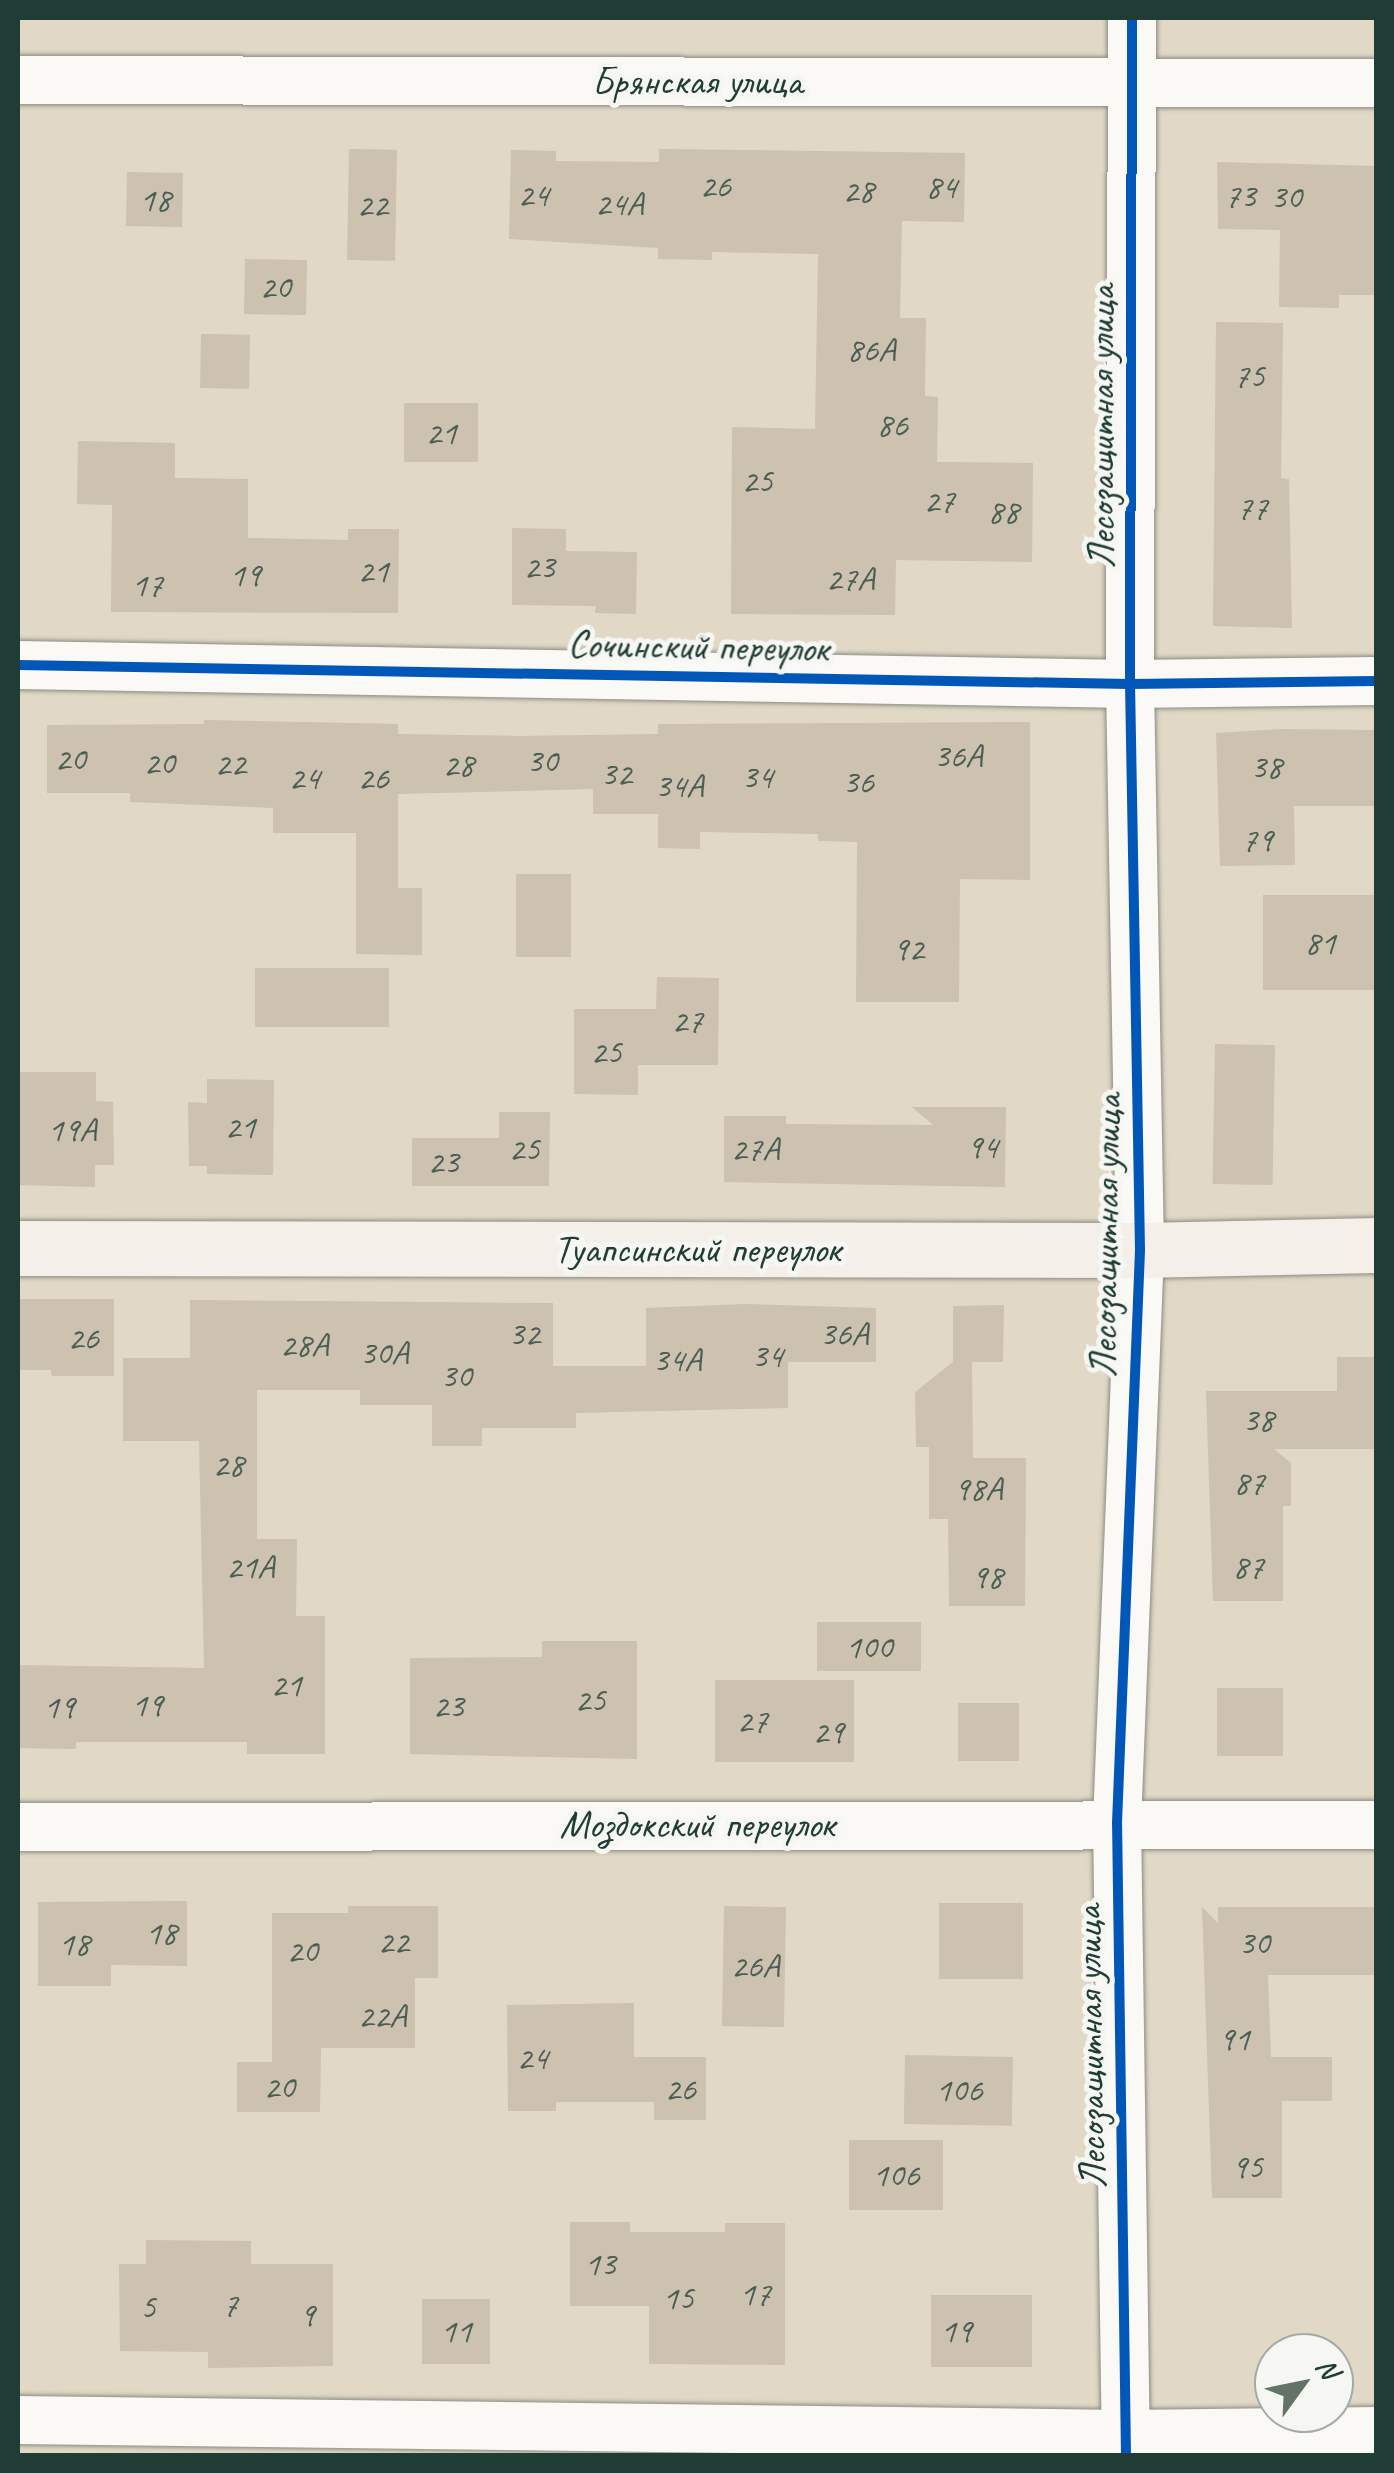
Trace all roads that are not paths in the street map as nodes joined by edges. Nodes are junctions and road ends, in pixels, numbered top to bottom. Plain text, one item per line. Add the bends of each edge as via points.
1 (1132, 18) edge
2 (18, 80) edge
3 (1131, 82) junction
4 (1376, 83) edge
5 (18, 665) edge
6 (1376, 681) edge
7 (1130, 684) junction
8 (1376, 1245) edge
9 (18, 1248) edge
10 (1140, 1250) junction
11 (1117, 1823) junction
12 (1376, 1825) edge
13 (18, 1827) edge
14 (18, 2420) edge
15 (1376, 2431) edge
16 (1126, 2445) edge

1 - 3 street, Лесозащитная улица
2 - 3 street, Брянская улица
3 - 4 street, Брянская улица
3 - 7 street, Лесозащитная улица
5 - 7 street, Сочинский переулок
6 - 7 street, Сочинский переулок
7 - 10 street, Лесозащитная улица
8 - 10 street, Туапсинский переулок
9 - 10 street, Туапсинский переулок
10 - 11 street, Лесозащитная улица
11 - 12 street, Моздокский переулок
11 - 13 street, Моздокский переулок
11 - 16 street, Лесозащитная улица
14 - 16 street
15 - 16 street

